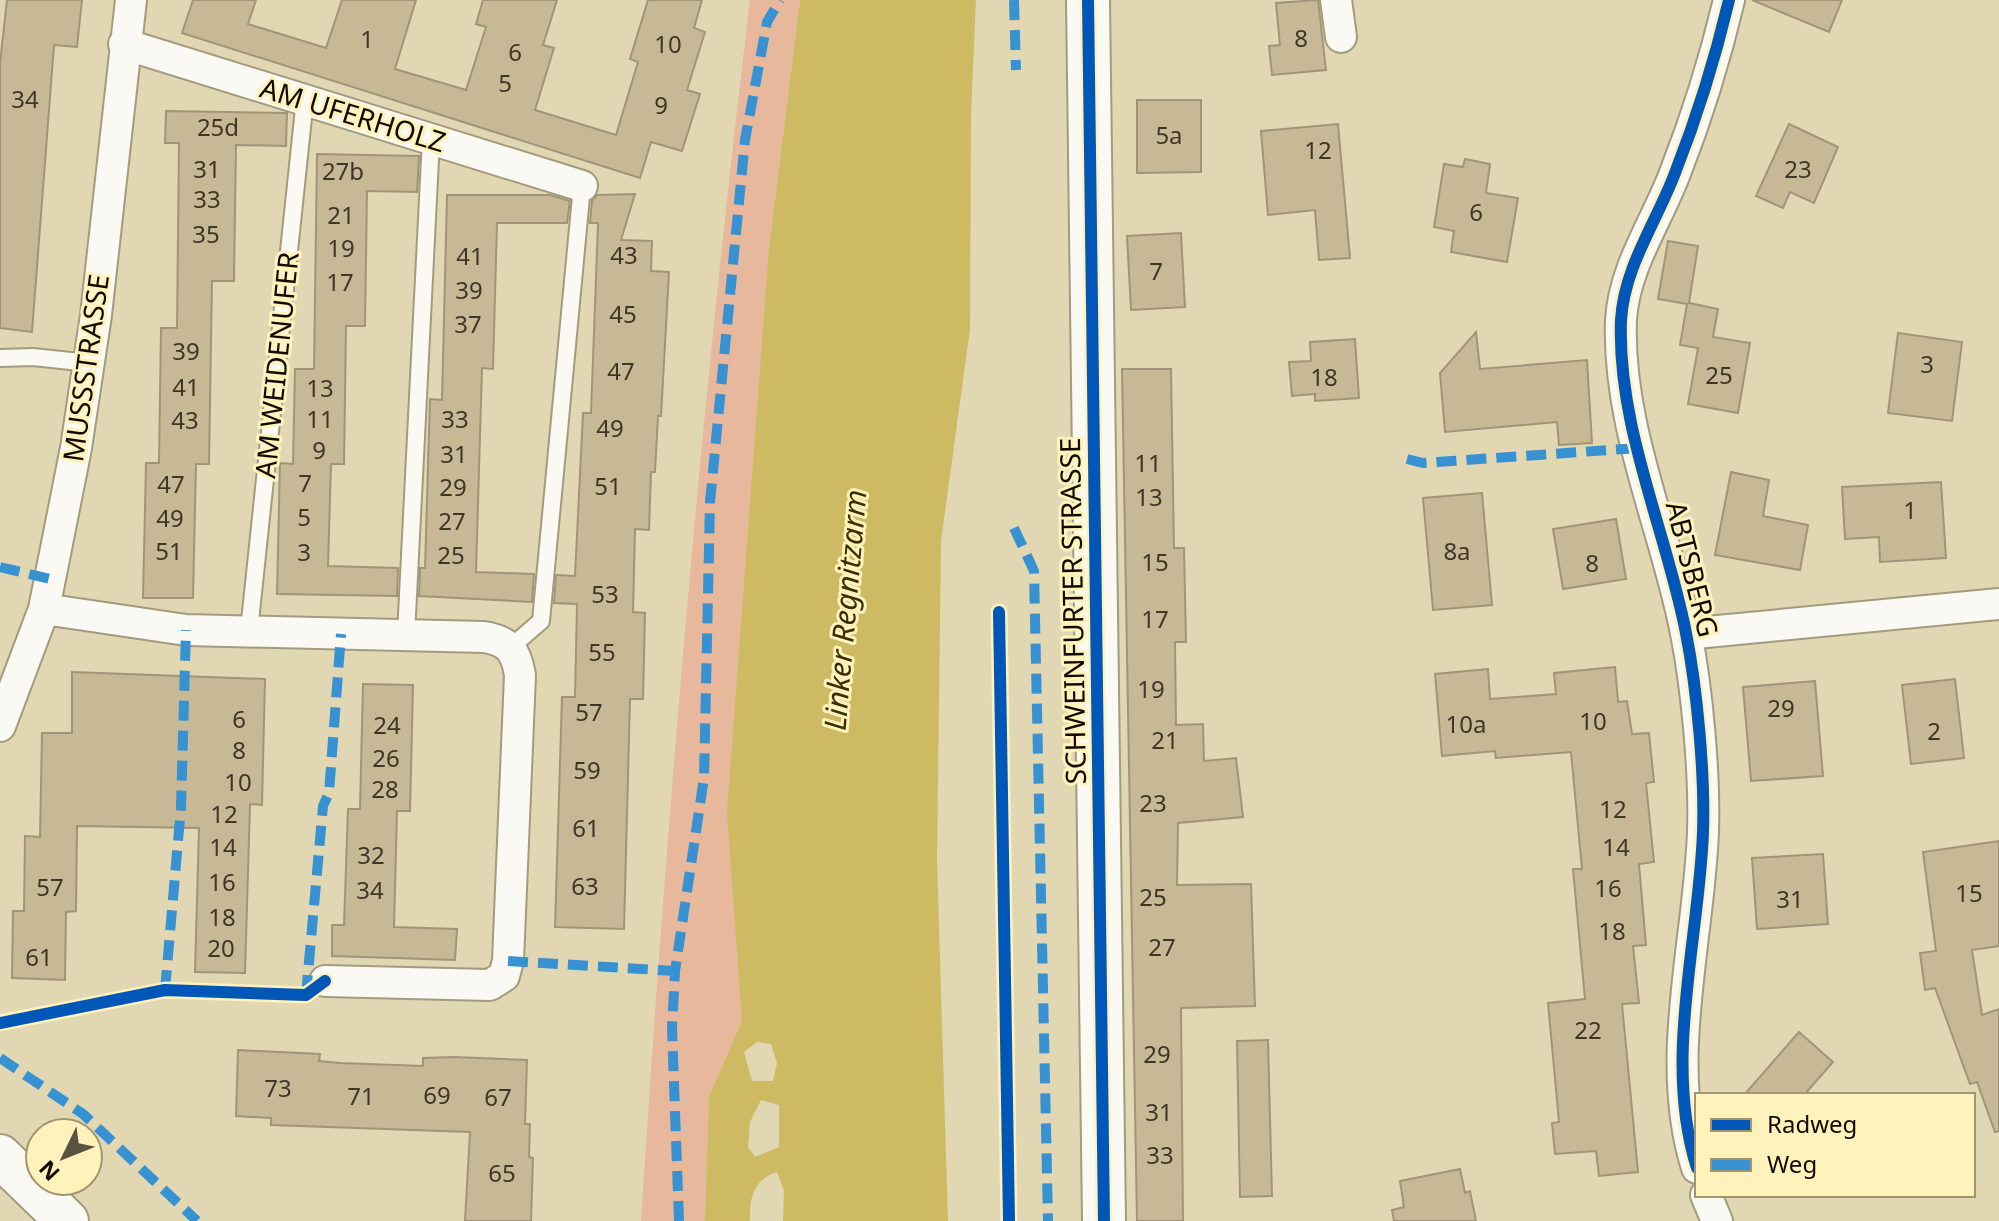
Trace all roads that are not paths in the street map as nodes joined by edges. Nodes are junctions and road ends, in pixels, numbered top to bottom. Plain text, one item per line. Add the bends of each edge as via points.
1 (131, 0) edge
2 (1088, 0) edge
3 (1336, 0) edge
4 (1729, 0) edge
5 (1341, 37) dead end
6 (124, 44) junction
7 (305, 99) junction
8 (431, 139) junction
9 (582, 186) joint
10 (0, 358) edge
11 (89, 363) junction
12 (1999, 604) edge
13 (44, 609) junction
14 (249, 631) junction
15 (1686, 634) junction
16 (406, 635) junction
17 (511, 647) junction
18 (0, 726) edge
19 (325, 981) dead end
20 (0, 1156) edge
21 (1695, 1156) edge
22 (1707, 1197) edge
23 (67, 1221) edge
24 (1104, 1221) edge
25 (1717, 1221) edge

1 - 6 street, MUSSSTRASSE
2 - 24 street, SCHWEINFURTER STRASSE
3 - 5 street
4 - 15 street, ABTSBERG via 1717,53 1675,174 1628,280 1621,319 1638,448
6 - 7 street, AM UFERHOLZ
6 - 11 street, MUSSSTRASSE
7 - 8 street, AM UFERHOLZ
7 - 14 lane, AM WEIDENUFER
8 - 9 street, AM UFERHOLZ
8 - 16 lane
9 - 17 lane via 541,621
10 - 11 lane
11 - 13 street, MUSSSTRASSE
12 - 15 street
13 - 14 street via 127,624
13 - 18 street, MUSSSTRASSE
14 - 16 street
15 - 21 street, ABTSBERG via 1703,831 1685,1038 1685,1099
16 - 17 street via 484,637
17 - 19 street via 520,675 504,976 490,985
20 - 23 street
22 - 25 street

